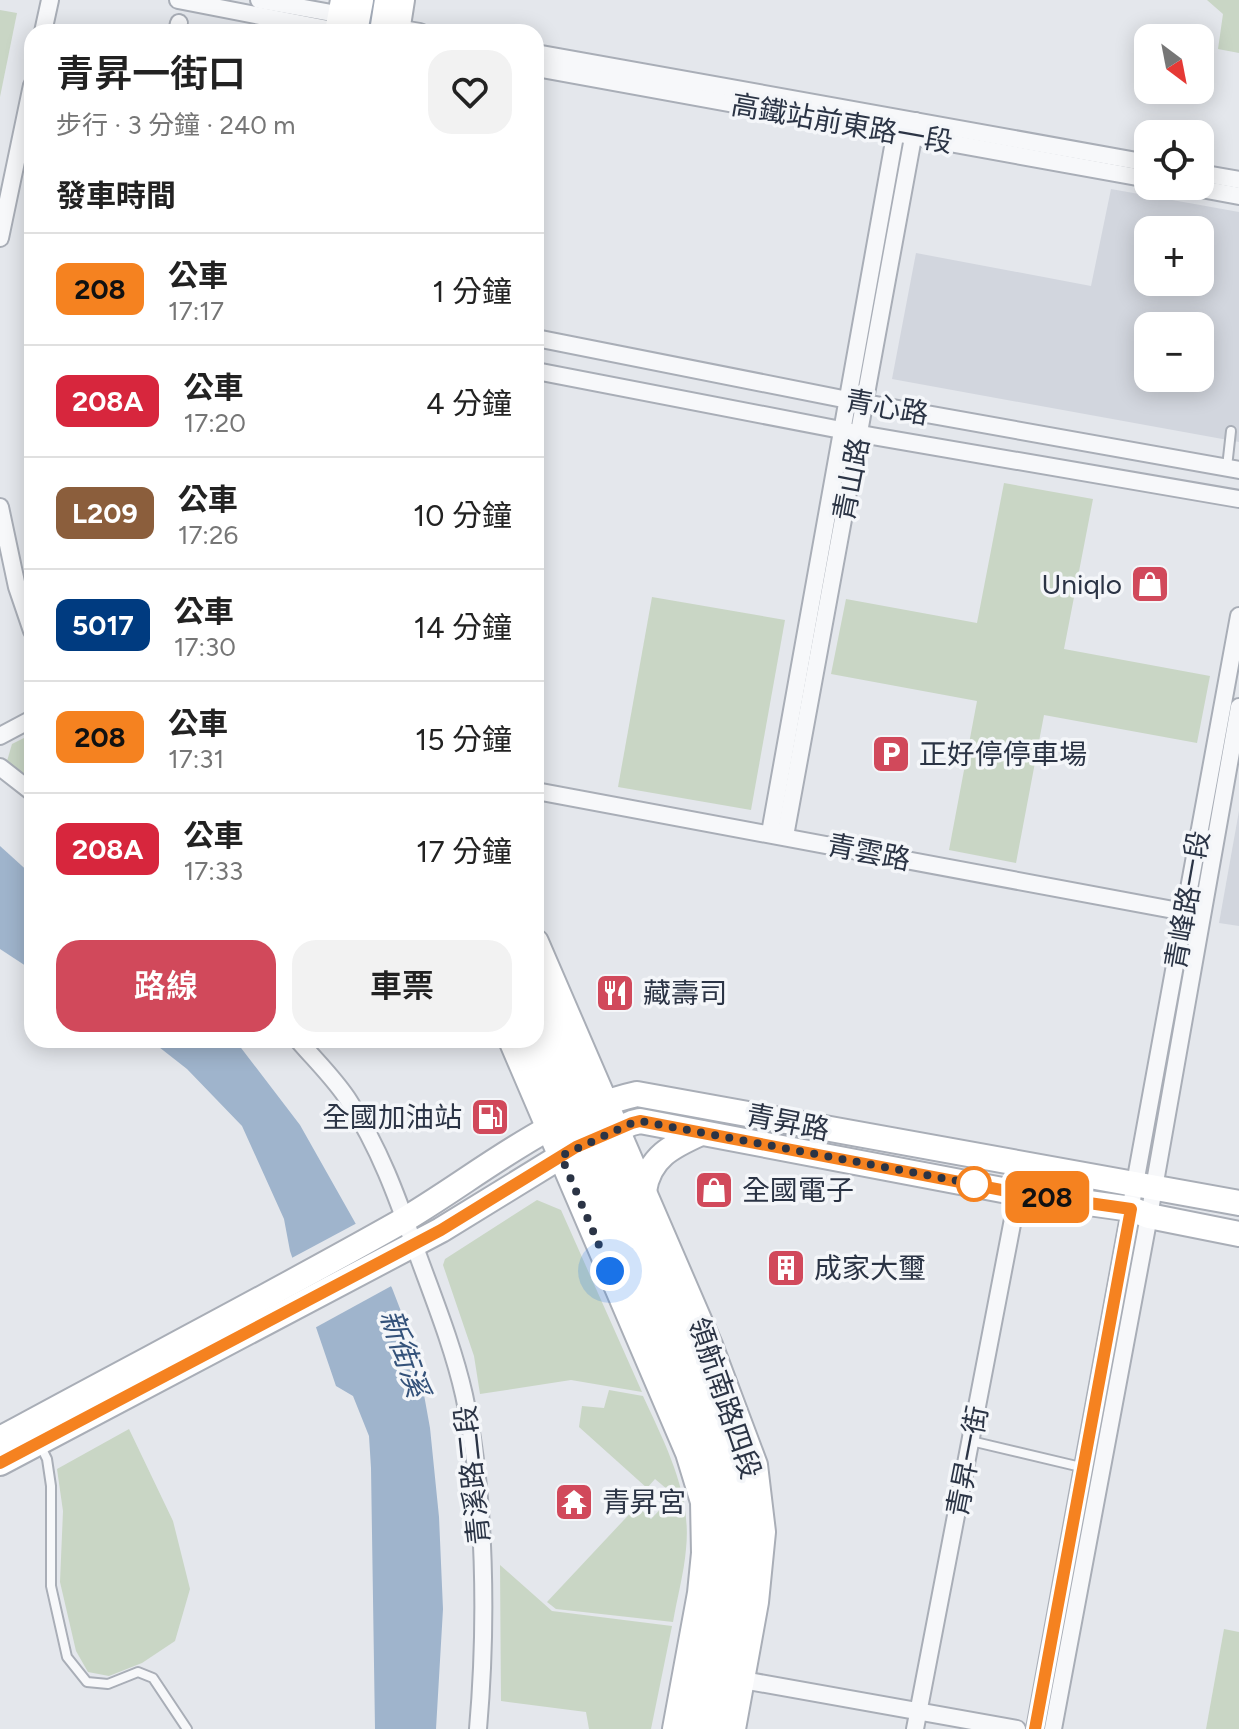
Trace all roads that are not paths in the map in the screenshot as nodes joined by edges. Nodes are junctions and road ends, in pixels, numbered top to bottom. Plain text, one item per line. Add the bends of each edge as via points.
1 (50, 0) edge
2 (178, 0) edge
3 (259, 0) edge
4 (388, 0) edge
5 (402, 0) edge
6 (347, 20) edge
7 (45, 24) edge
8 (367, 24) edge
9 (394, 24) edge
10 (397, 24) edge
11 (544, 55) edge
12 (544, 69) edge
13 (24, 123) edge
14 (897, 126) junction
15 (914, 129) junction
16 (1134, 161) edge
17 (1134, 176) edge
18 (1214, 176) edge
19 (1239, 180) edge
20 (1214, 191) edge
21 (1239, 196) edge
22 (0, 238) edge
23 (544, 340) edge
24 (544, 373) edge
25 (856, 402) junction
26 (1231, 431) dead end
27 (851, 432) junction
28 (1233, 468) edge
29 (1239, 499) edge
30 (0, 507) edge
31 (24, 608) edge
32 (1239, 616) edge
33 (1239, 707) edge
34 (24, 723) edge
35 (0, 736) edge
36 (0, 767) edge
37 (24, 786) edge
38 (544, 796) edge
39 (777, 834) junction
40 (1193, 914) junction
41 (544, 977) edge
42 (544, 1017) edge
43 (305, 1048) edge
44 (518, 1048) edge
45 (536, 1048) edge
46 (576, 1115) junction
47 (701, 1133) junction
48 (588, 1142) junction
49 (1145, 1185) junction
50 (644, 1191) junction
51 (1018, 1193) junction
52 (1239, 1203) edge
53 (1140, 1213) junction
54 (410, 1231) junction
55 (1239, 1234) edge
56 (292, 1295) junction
57 (670, 1306) junction
58 (721, 1375) junction
59 (33, 1433) junction
60 (0, 1439) edge
61 (971, 1441) junction
62 (0, 1463) edge
63 (1083, 1467) junction
64 (1101, 1471) junction
65 (743, 1680) junction
66 (918, 1711) junction
67 (187, 1729) edge
68 (478, 1729) edge
69 (675, 1729) edge
70 (694, 1729) edge
71 (715, 1729) edge
72 (733, 1729) edge
73 (915, 1729) edge
74 (1017, 1729) edge
75 (1035, 1729) edge
76 (1053, 1729) edge

1 - 7 street
2 - 6 street
3 - 6 street
4 - 9 main road
5 - 10 street
6 - 8 street
11 - 14 street, 高鐵站前東路一段
12 - 14 street, 高鐵站前東路一段
13 - 22 street
14 - 15 street, 高鐵站前東路一段
14 - 25 street, 青山路
15 - 16 street, 高鐵站前東路一段
15 - 17 street, 高鐵站前東路一段
15 - 25 street, 青山路
18 - 19 street
20 - 21 street
23 - 25 street, 青心路
24 - 27 street, 青心路
25 - 27 street, 青山路
25 - 28 street, 青心路
26 - 28 lane
27 - 29 street, 青心路
27 - 39 street, 青山路
30 - 31 street
32 - 40 street, 青峰路一段
33 - 40 street, 青峰路一段
34 - 35 street
36 - 37 street
38 - 39 street, 青雲路
39 - 40 street, 青雲路
40 - 49 street, 青峰路一段
41 - 46 street
42 - 46 main road
43 - 54 street, 青溪路二段 via 348,1098 388,1170
44 - 46 street
45 - 46 main road
46 - 48 main road
46 - 48 street, 領航南路四段
46 - 49 street, 青昇路 via 637,1094
46 - 54 street, 青昇路
47 - 48 street, 青昇路 via 640,1121
47 - 50 street via 660,1154
47 - 51 street, 青昇路
48 - 50 street, 領航南路四段
48 - 54 street, 青昇路 via 441,1230
48 - 57 main road, 領航南路四段
48 - 69 street, 領航南路四段 via 703,1502 700,1593
48 - 70 main road, 領航南路四段 via 722,1498 719,1598
49 - 52 street, 青昇路
49 - 53 street, 青峰路一段
50 - 58 street, 領航南路四段
51 - 53 street, 青昇路
51 - 61 street, 青昇一街
53 - 55 street, 青昇路
53 - 63 street
53 - 64 street
54 - 56 street, 青昇路 via 382,1260
54 - 56 street, 青昇路 via 370,1238
54 - 68 street, 青溪路二段 via 463,1392 474,1449 482,1569
56 - 59 street
57 - 58 street
57 - 71 main road, 領航南路四段 via 732,1449 742,1494 740,1602
58 - 65 street, 領航南路四段 via 755,1465 763,1532
59 - 60 street
59 - 62 street
59 - 67 lane via 47,1459 51,1586 67,1657 87,1682 108,1684 138,1672 153,1678
61 - 63 lane
61 - 66 street, 青昇一街
63 - 64 lane
63 - 75 street
64 - 76 street
65 - 66 street
65 - 72 street, 領航南路四段
66 - 73 street, 青昇一街
66 - 74 street

